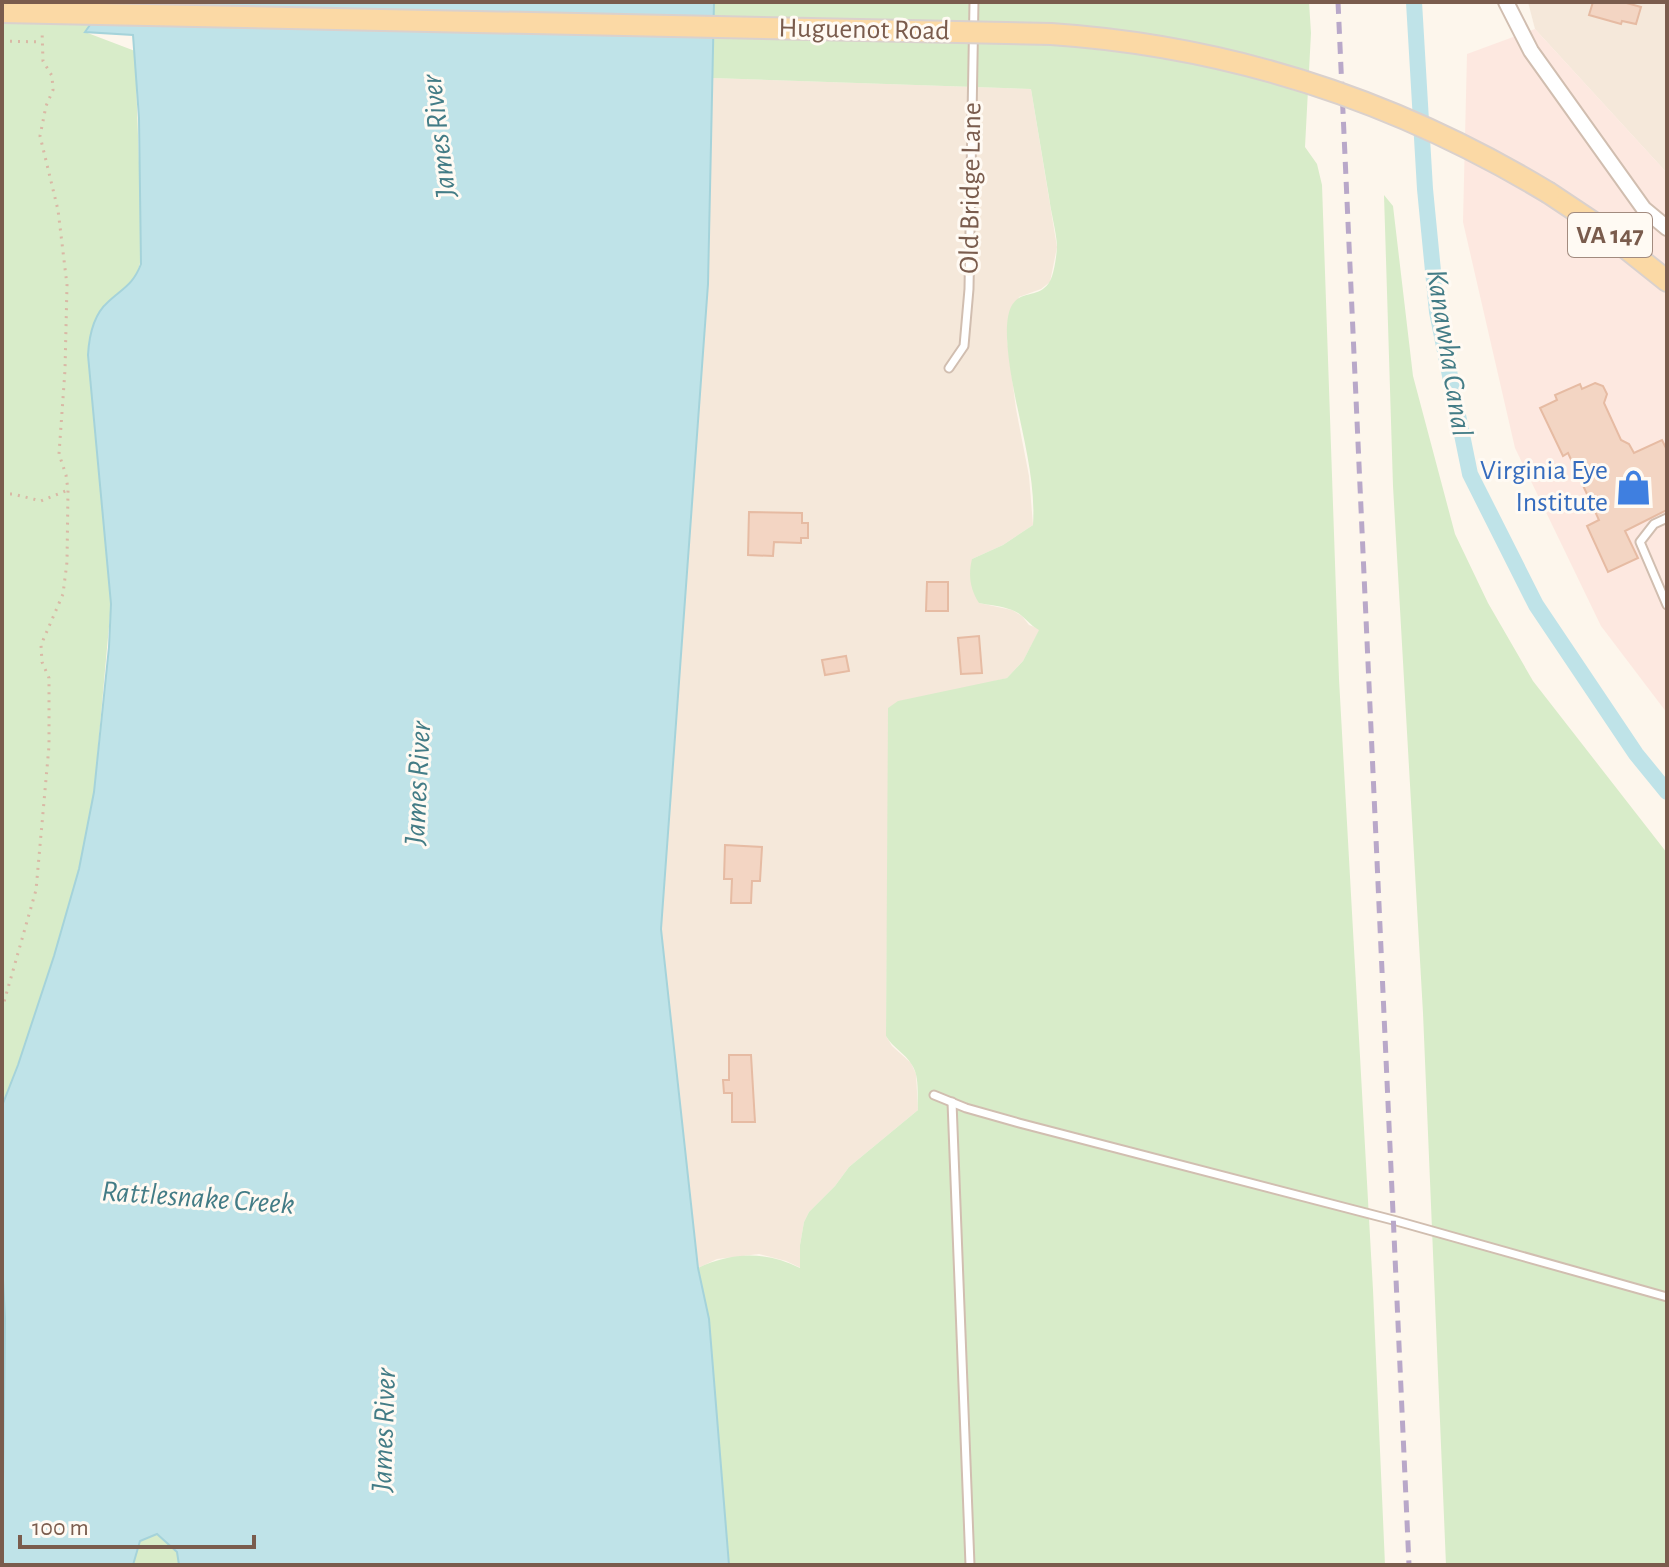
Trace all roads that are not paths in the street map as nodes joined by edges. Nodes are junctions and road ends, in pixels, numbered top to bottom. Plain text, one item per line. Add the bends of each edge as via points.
1 (974, 2) edge
2 (1506, 2) edge
3 (2, 12) edge
4 (1667, 228) edge
5 (1667, 281) edge
6 (949, 368) dead end
7 (1667, 518) edge
8 (1667, 605) edge
9 (934, 1095) dead end
10 (952, 1102) junction
11 (1667, 1297) edge
12 (970, 1565) edge

1 - 6 lane, Old Bridge Lane via 969,289 964,346
2 - 4 street via 1531,51 1644,209
3 - 5 main road, Huguenot Road / VA 147, bridge via 1019,33 1173,48 1339,91 1455,140 1549,193
7 - 8 lane via 1654,524 1640,542
9 - 10 lane
10 - 11 lane
10 - 12 lane

